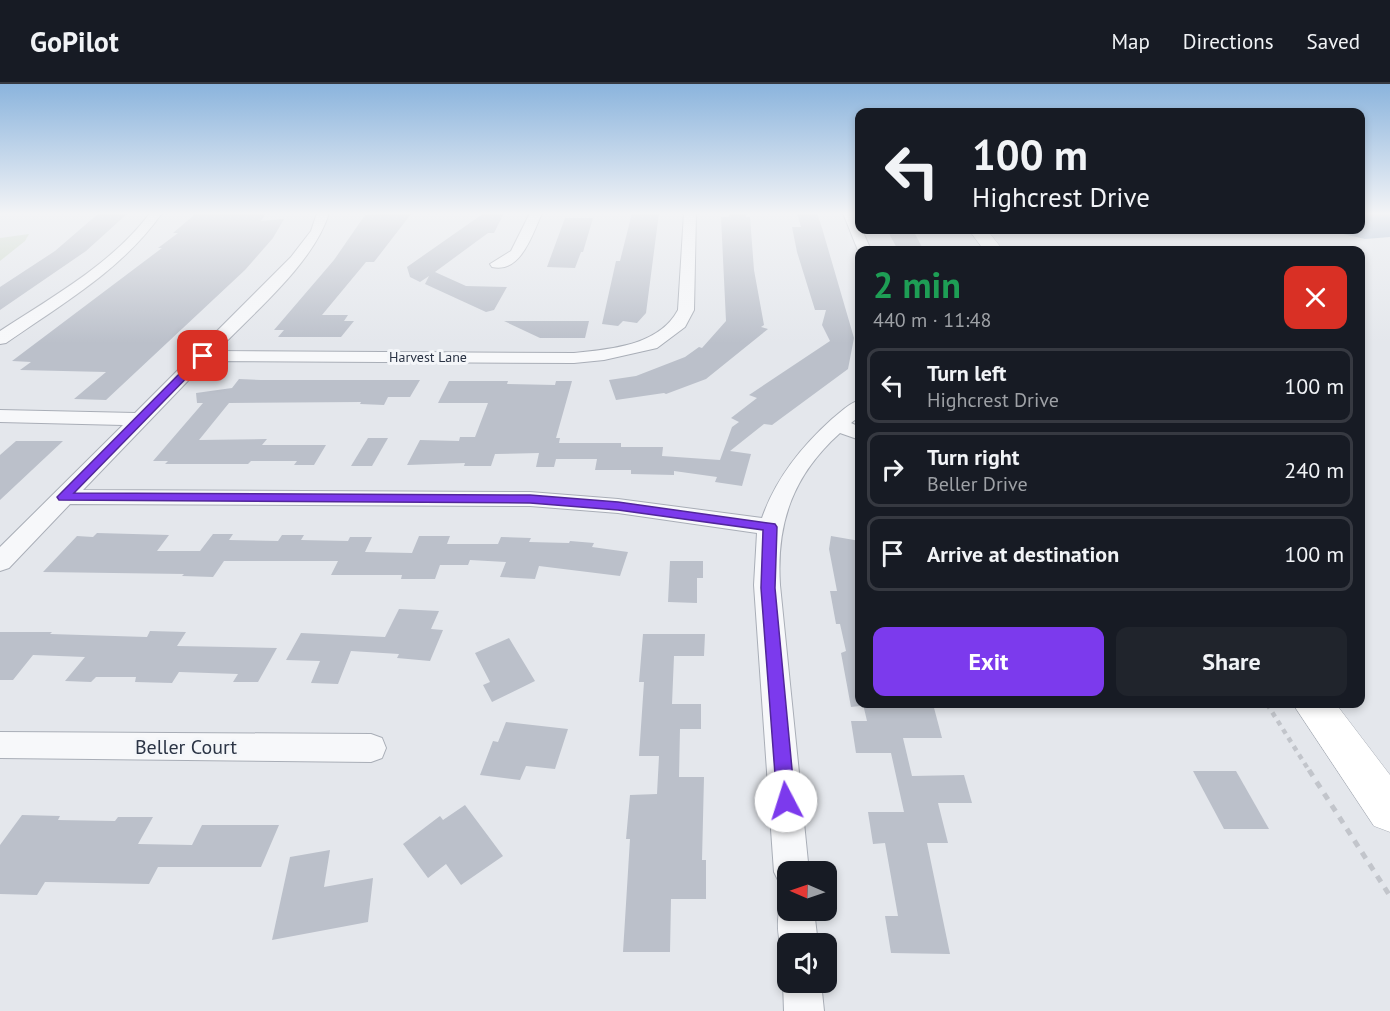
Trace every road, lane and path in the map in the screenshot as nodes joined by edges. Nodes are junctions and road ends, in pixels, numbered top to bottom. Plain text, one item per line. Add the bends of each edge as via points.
1 (115, 256) edge
2 (299, 256) edge
3 (512, 256) edge
4 (688, 256) edge
5 (497, 264) dead end
6 (0, 339) edge
7 (203, 356) junction
8 (0, 416) edge
9 (855, 416) edge
10 (141, 419) junction
11 (848, 429) edge
12 (63, 497) junction
13 (770, 527) junction
14 (0, 562) edge
15 (1270, 708) edge
16 (1316, 708) edge
17 (0, 745) edge
18 (371, 748) dead end
19 (1390, 811) edge
20 (791, 861) edge
21 (1390, 896) edge
22 (803, 993) edge
23 (804, 1011) edge

1 - 6 street
2 - 7 street
3 - 5 street
4 - 7 street, Harvest Lane via 686,310 679,324 651,344 619,353 573,358
7 - 10 street
8 - 10 street
9 - 11 street
10 - 12 street
11 - 13 street via 823,436 795,471
12 - 13 street via 530,499 618,506
12 - 14 street
13 - 20 street via 768,588
15 - 21 path
16 - 19 main road
17 - 18 street, Beller Court
22 - 23 street

